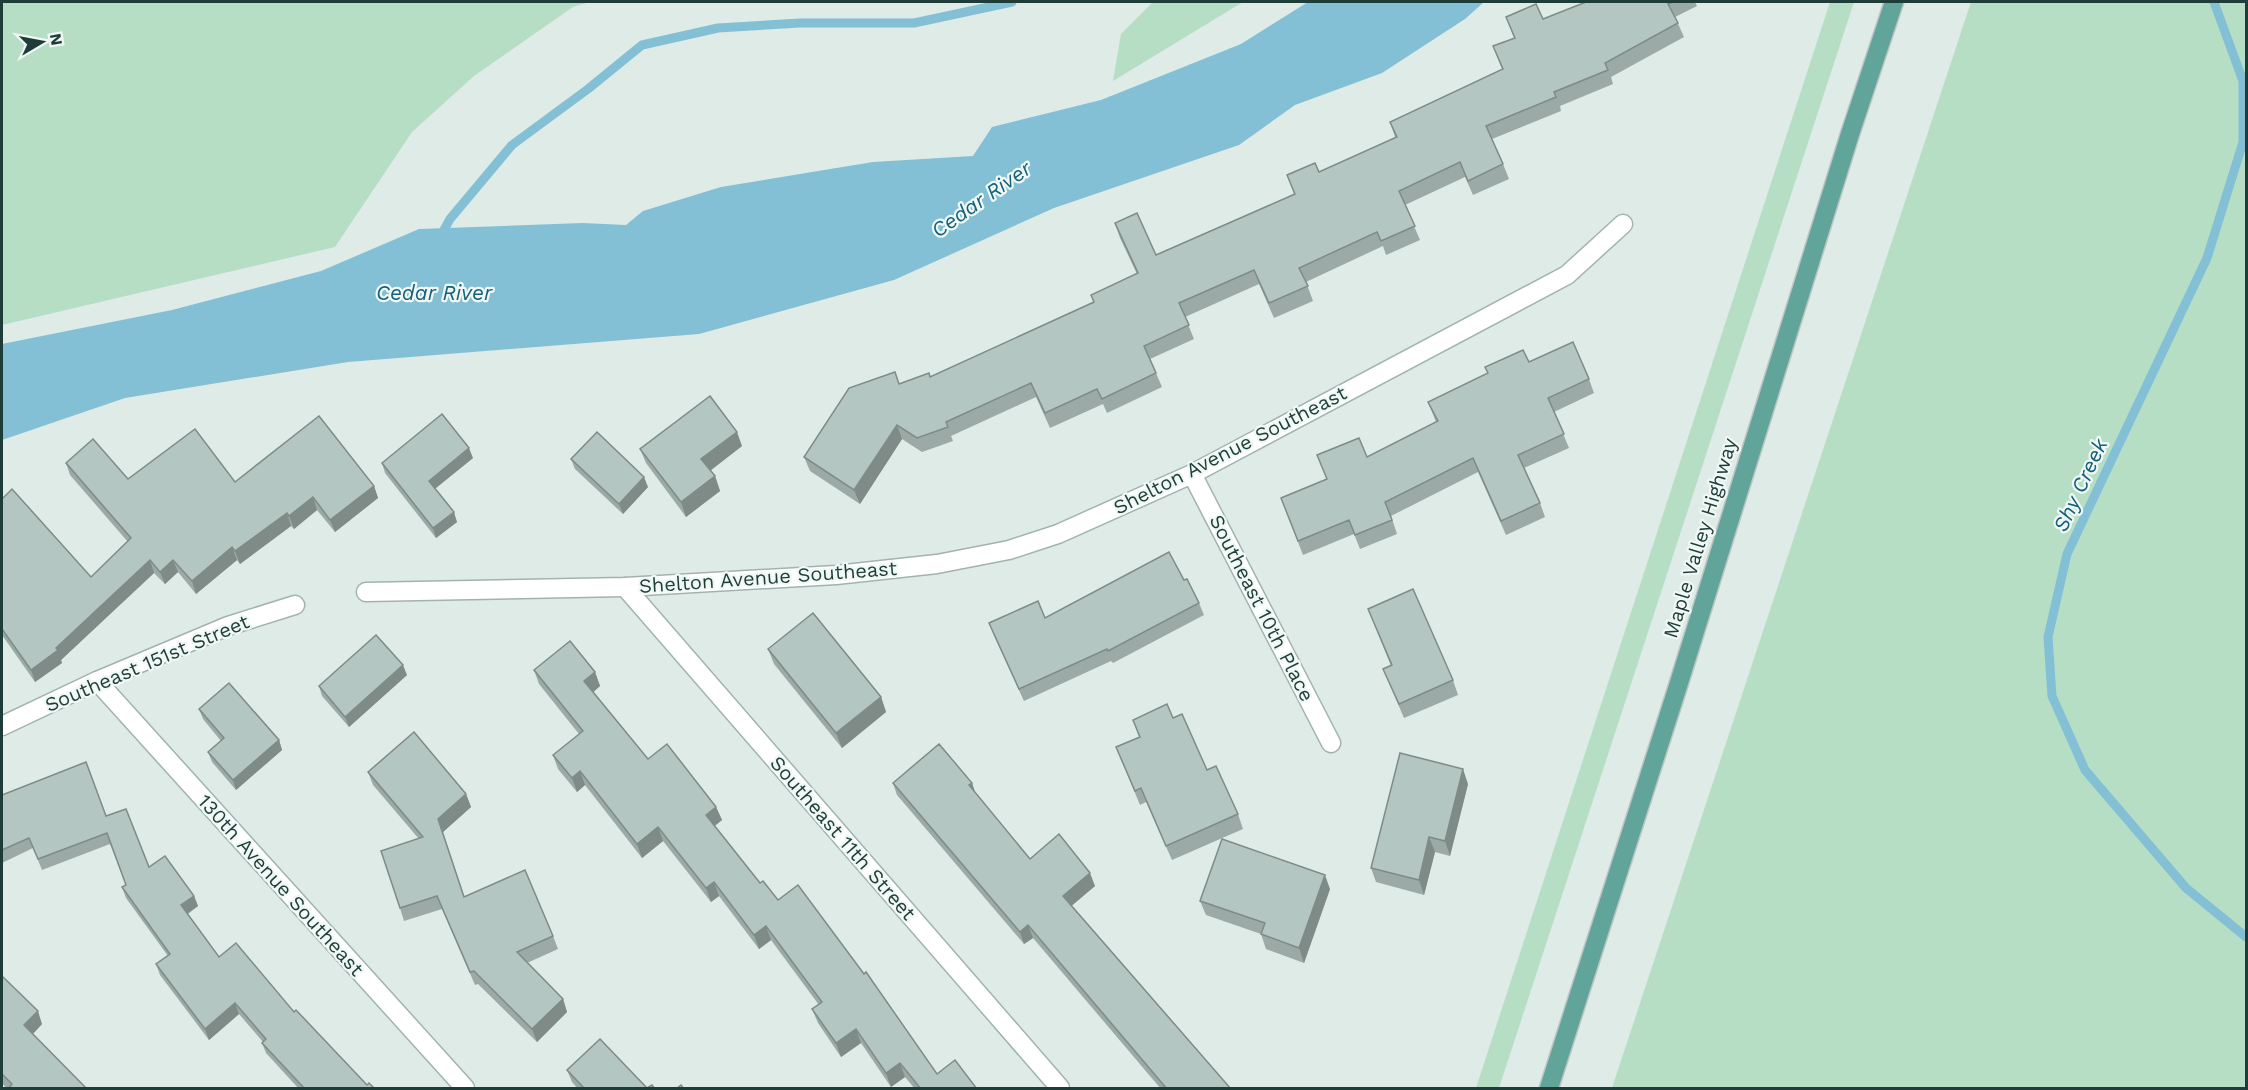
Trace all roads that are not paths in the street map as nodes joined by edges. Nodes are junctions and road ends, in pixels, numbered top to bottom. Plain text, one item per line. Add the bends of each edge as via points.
1 (1894, 2) edge
2 (1623, 224) dead end
3 (1192, 474) junction
4 (625, 587) junction
5 (366, 592) dead end
6 (295, 605) dead end
7 (97, 681) junction
8 (2, 726) edge
9 (1331, 742) dead end
10 (465, 1089) edge
11 (1060, 1089) edge
12 (1549, 1089) edge

1 - 12 main road, Maple Valley Highway
2 - 3 street, Shelton Avenue Southeast via 1567,275
3 - 4 street, Shelton Avenue Southeast via 1058,534 1009,550 937,564 837,574
3 - 9 street, Southeast 10th Place
4 - 5 street, Shelton Avenue Southeast
4 - 11 street, Southeast 11th Street
6 - 7 street, Southeast 151st Street via 228,626
7 - 8 street, Southeast 151st Street
7 - 10 street, 130th Avenue Southeast

